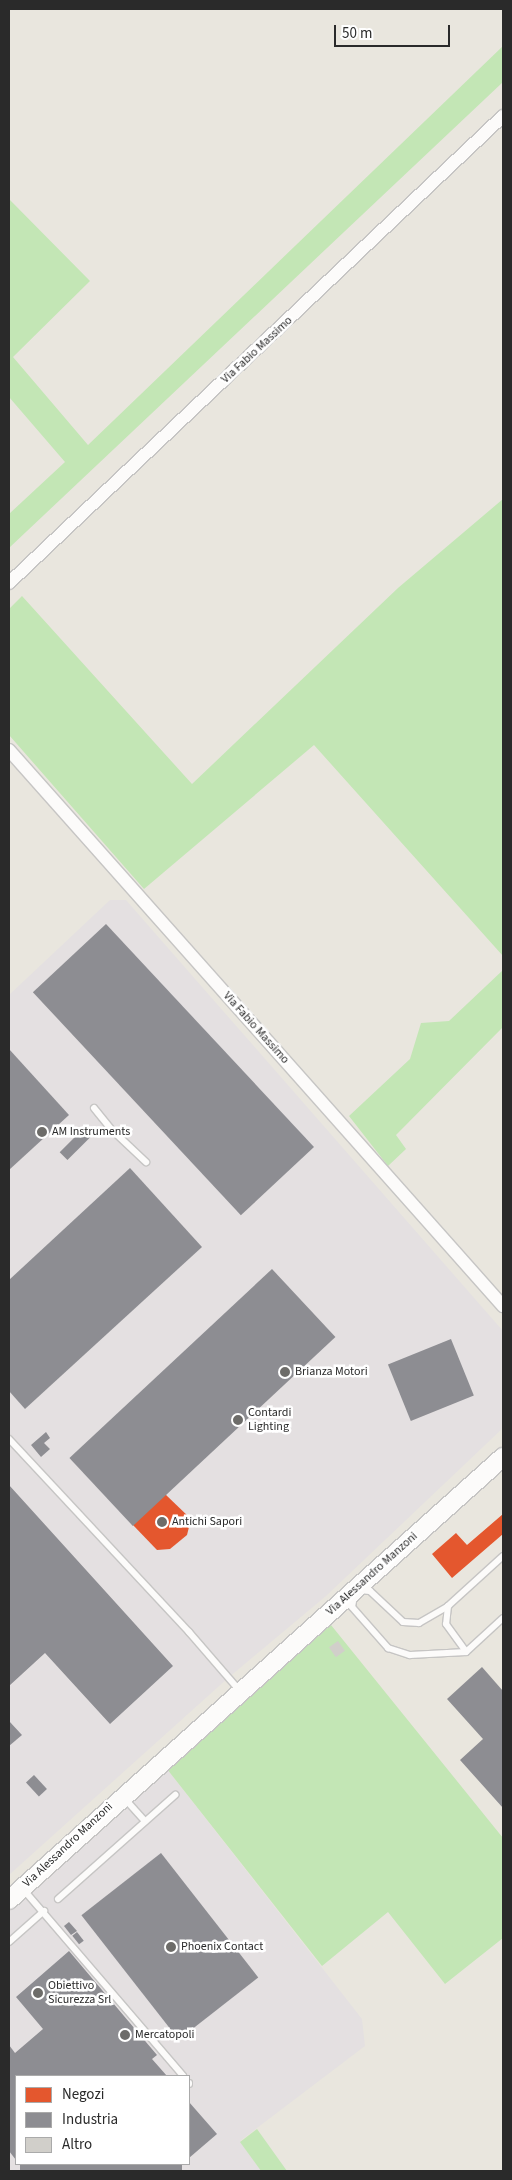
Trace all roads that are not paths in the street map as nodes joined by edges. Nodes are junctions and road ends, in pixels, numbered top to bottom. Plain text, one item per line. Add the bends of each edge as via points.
1 (503, 116) edge
2 (9, 583) edge
3 (9, 750) edge
4 (94, 1108) dead end
5 (146, 1162) dead end
6 (503, 1306) edge
7 (9, 1439) edge
8 (503, 1457) edge
9 (503, 1556) edge
10 (355, 1590) junction
11 (448, 1606) junction
12 (503, 1618) edge
13 (466, 1652) junction
14 (241, 1692) junction
15 (175, 1795) dead end
16 (122, 1796) junction
17 (146, 1821) junction
18 (22, 1888) junction
19 (58, 1899) dead end
20 (9, 1900) edge
21 (44, 1911) junction
22 (9, 1942) edge
23 (182, 2075) edge

1 - 2 street, Via Fabio Massimo
3 - 6 street, Via Fabio Massimo
4 - 5 lane
7 - 14 lane
8 - 10 main road, Via Alessandro Manzoni
9 - 11 lane
10 - 11 lane via 370,1591 403,1622 419,1623
10 - 13 lane via 352,1607 388,1648 410,1655
10 - 14 main road, Via Alessandro Manzoni
11 - 13 lane via 446,1624
12 - 13 lane
14 - 16 main road, Via Alessandro Manzoni
15 - 17 lane
16 - 17 lane
16 - 18 main road, Via Alessandro Manzoni
17 - 19 lane
18 - 20 main road, Via Alessandro Manzoni
18 - 21 lane
21 - 22 lane
21 - 23 lane

